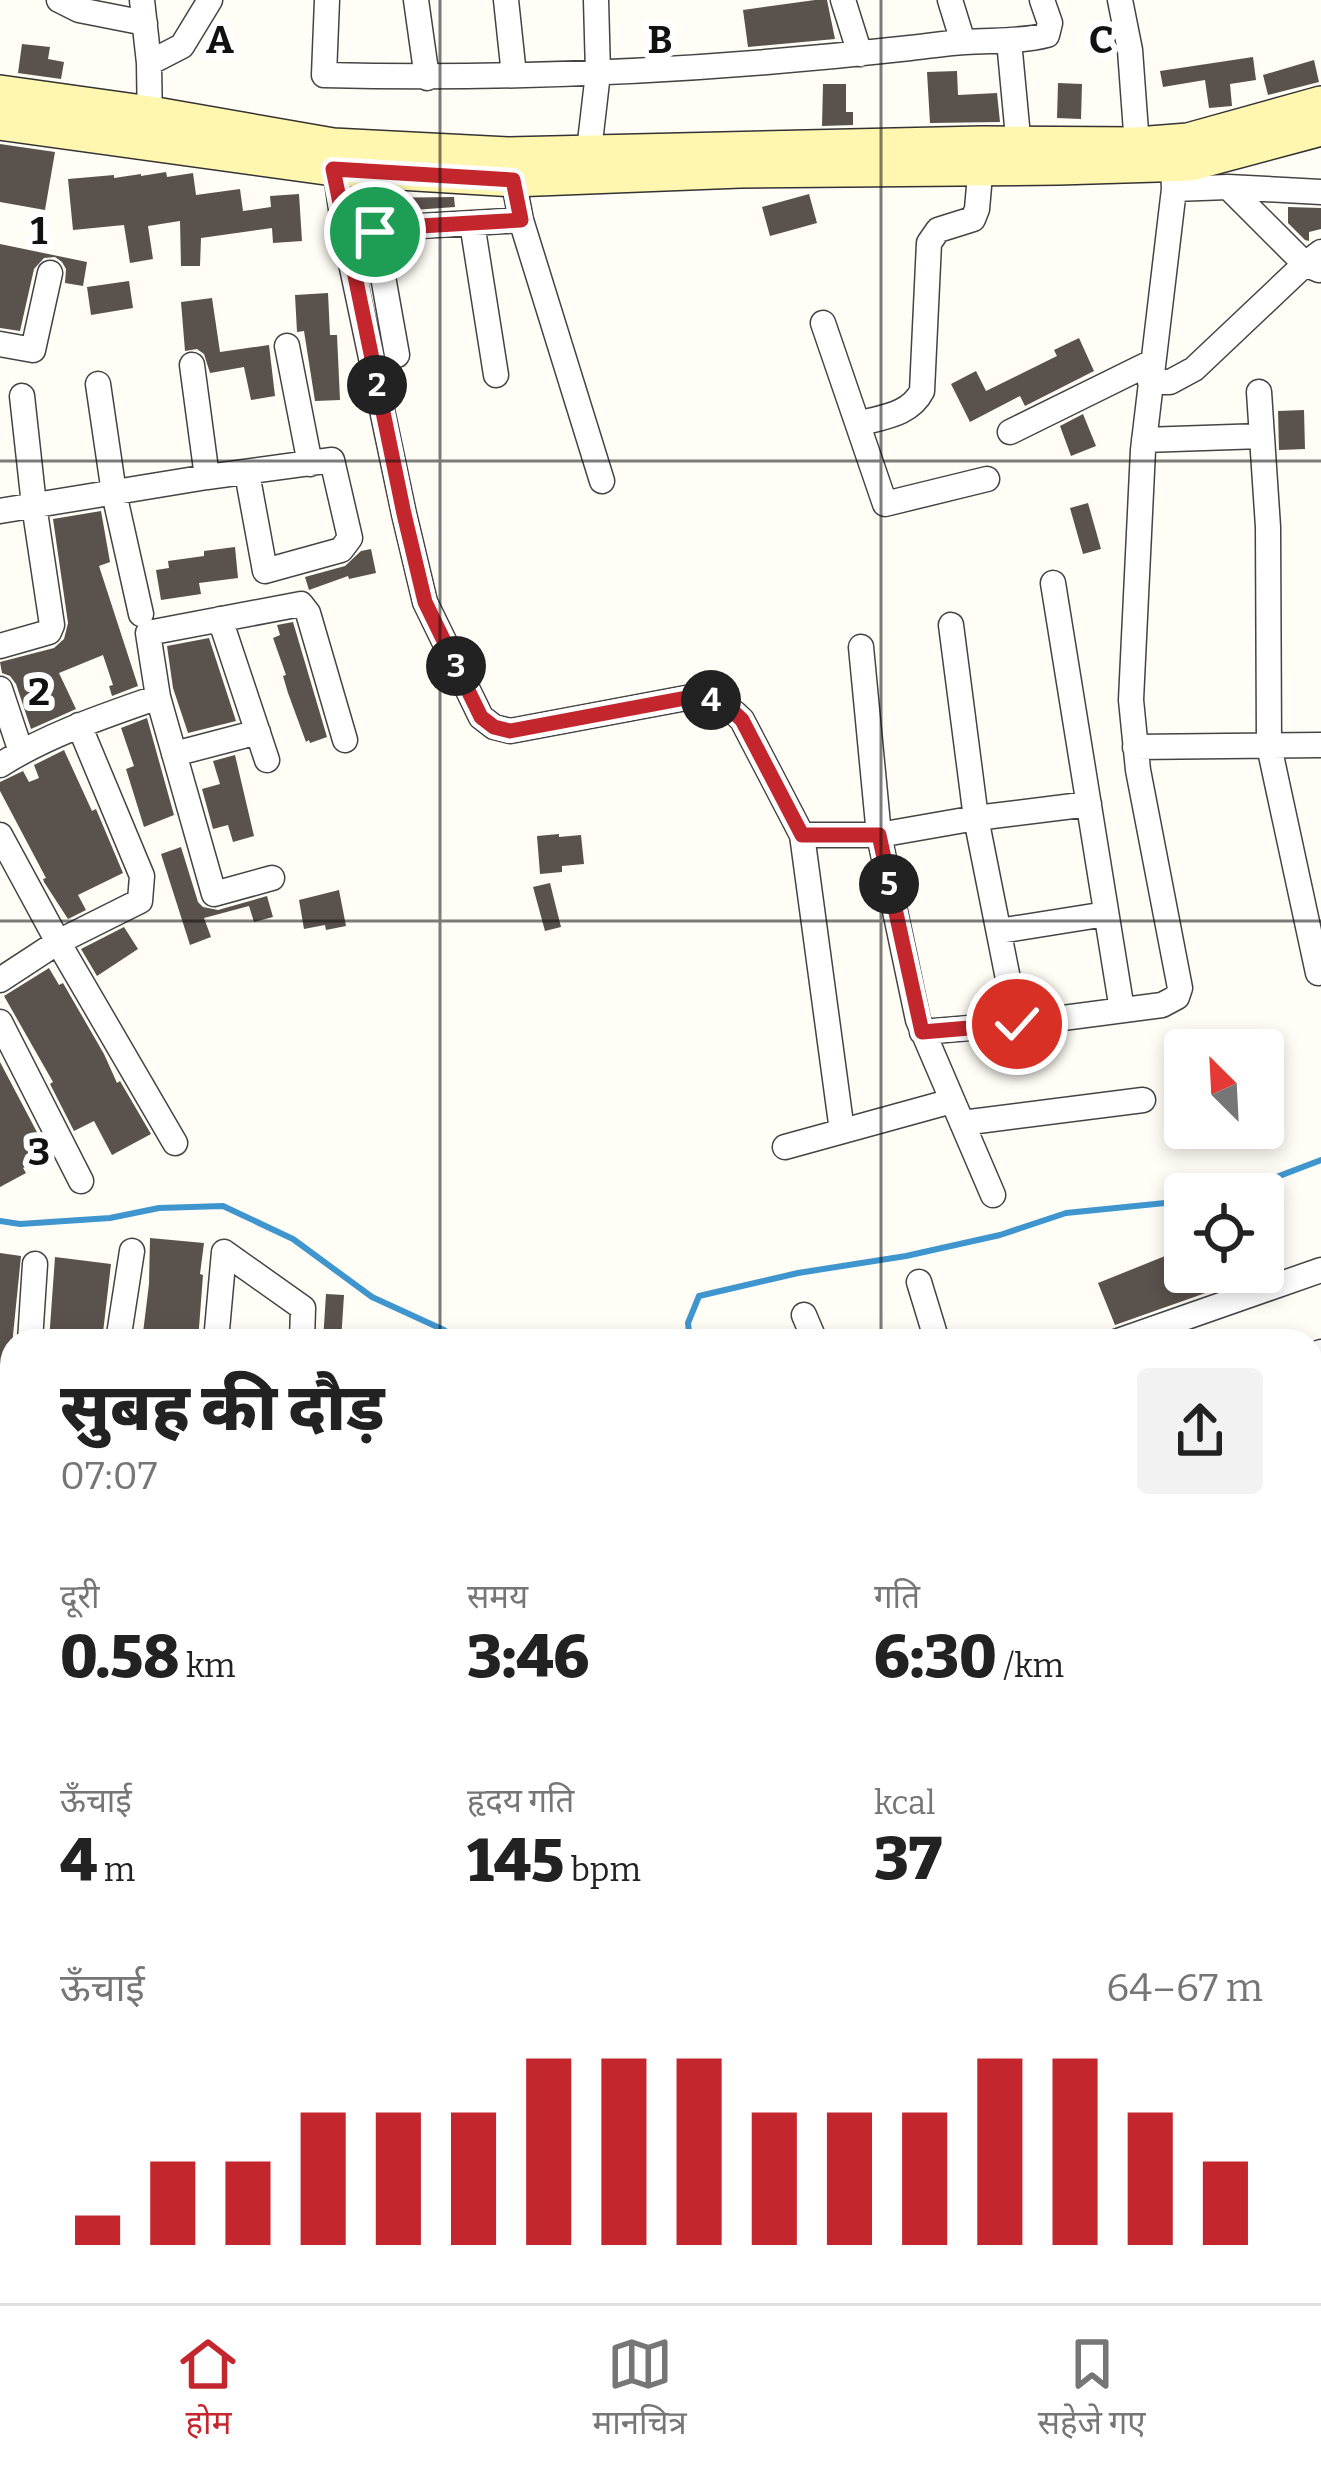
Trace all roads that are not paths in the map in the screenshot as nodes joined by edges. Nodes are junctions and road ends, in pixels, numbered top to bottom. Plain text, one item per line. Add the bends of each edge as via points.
1 (59, 0) edge
2 (210, 0) edge
3 (327, 0) edge
4 (416, 0) edge
5 (506, 0) edge
6 (596, 0) edge
7 (843, 0) edge
8 (950, 0) edge
9 (1042, 0) edge
10 (1120, 0) edge
11 (144, 11) edge
12 (1009, 41) junction
13 (963, 42) junction
14 (860, 54) junction
15 (149, 63) junction
16 (598, 73) junction
17 (514, 75) junction
18 (427, 78) junction
19 (0, 92) edge
20 (1321, 103) edge
21 (0, 123) edge
22 (150, 128) junction
23 (1321, 129) edge
24 (1020, 155) junction
25 (1137, 155) junction
26 (982, 156) junction
27 (333, 157) junction
28 (587, 164) junction
29 (1173, 165) junction
30 (510, 167) junction
31 (1228, 187) junction
32 (1321, 192) edge
33 (521, 220) junction
34 (472, 223) junction
35 (1315, 262) edge
36 (50, 274) dead end
37 (824, 323) dead end
38 (0, 344) edge
39 (287, 346) dead end
40 (397, 356) dead end
41 (192, 365) dead end
42 (1151, 372) junction
43 (496, 376) dead end
44 (98, 384) dead end
45 (1259, 392) dead end
46 (22, 396) dead end
47 (858, 424) junction
48 (1010, 432) dead end
49 (1262, 436) junction
50 (1144, 440) junction
51 (310, 464) junction
52 (247, 473) junction
53 (207, 477) junction
54 (987, 479) dead end
55 (602, 482) dead end
56 (114, 493) junction
57 (34, 505) junction
58 (0, 511) edge
59 (1053, 583) dead end
60 (141, 614) dead end
61 (220, 619) junction
62 (952, 625) dead end
63 (0, 646) edge
64 (861, 646) dead end
65 (0, 688) edge
66 (158, 697) junction
67 (79, 725) junction
68 (258, 732) junction
69 (345, 740) dead end
70 (1321, 745) edge
71 (1269, 746) junction
72 (1135, 747) junction
73 (174, 754) junction
74 (11, 758) edge
75 (267, 760) dead end
76 (1089, 803) junction
77 (976, 818) junction
78 (802, 835) junction
79 (879, 835) junction
80 (3, 848) edge
81 (272, 878) dead end
82 (1106, 914) junction
83 (999, 931) junction
84 (58, 942) junction
85 (1318, 973) dead end
86 (0, 980) edge
87 (1122, 1010) junction
88 (0, 1022) edge
89 (1017, 1024) junction
90 (922, 1032) junction
91 (1143, 1100) dead end
92 (957, 1112) junction
93 (842, 1131) junction
94 (175, 1143) dead end
95 (785, 1147) dead end
96 (81, 1180) dead end
97 (993, 1195) dead end
98 (131, 1251) dead end
99 (34, 1264) dead end
100 (1321, 1270) edge
101 (919, 1282) dead end
102 (804, 1315) dead end
103 (30, 1329) edge
104 (120, 1329) edge
105 (217, 1329) edge
106 (302, 1329) edge
107 (809, 1329) edge
108 (933, 1329) edge
109 (1152, 1329) edge

1 - 11 street via 79,10
2 - 15 street via 182,46
3 - 18 street via 325,75
4 - 18 street
5 - 17 street
6 - 16 street
7 - 14 street
8 - 13 street
9 - 12 street via 1047,34
10 - 25 street
11 - 15 street
12 - 13 street
12 - 24 street
13 - 14 street
14 - 16 street
15 - 22 street
16 - 17 street
16 - 28 street
17 - 18 street
19 - 22 street
20 - 29 street via 1189,140
21 - 22 street
22 - 27 street
23 - 29 street
24 - 25 street
24 - 26 street
25 - 29 street
26 - 28 street via 740,171
26 - 47 street via 974,219 938,230 928,243 922,392 906,410
27 - 30 street
27 - 78 street via 425,602 481,717 510,731 686,698 717,702 742,720
28 - 30 street
29 - 31 street
29 - 42 street
30 - 33 street
31 - 32 street
31 - 35 street
33 - 34 street
33 - 55 street
34 - 40 street via 375,232
34 - 43 street
35 - 42 street via 1194,369 1170,382
36 - 38 street via 33,350
37 - 47 street
39 - 51 street
41 - 53 street
42 - 48 street
42 - 50 street
44 - 56 street
45 - 49 street
46 - 57 street
47 - 54 street via 885,504
49 - 50 street
49 - 71 street
50 - 72 street
51 - 52 street
51 - 52 street via 332,460 350,538 340,550 265,571
52 - 53 street
53 - 56 street
56 - 57 street
56 - 60 street
57 - 58 street
57 - 63 street via 52,626
59 - 76 street
61 - 66 street via 148,633
61 - 68 street
61 - 69 street via 306,607
62 - 77 street
64 - 79 street
65 - 74 street
66 - 67 street
66 - 73 street
67 - 74 street
67 - 84 street via 142,876 140,901
68 - 73 street
68 - 75 street
70 - 71 street
71 - 72 street
71 - 85 street
72 - 87 street via 1180,988 1170,1002
73 - 81 street via 214,894
76 - 77 street
76 - 82 street
77 - 79 street
77 - 83 street
78 - 79 street
78 - 93 street
79 - 90 street
80 - 84 street
82 - 83 street
82 - 87 street
83 - 89 street
84 - 86 street
84 - 94 street
87 - 89 street
88 - 96 street
89 - 90 street
90 - 92 street
91 - 92 street
92 - 93 street
92 - 97 street
93 - 95 street
98 - 104 street
99 - 103 street
100 - 109 street
101 - 108 street
102 - 107 street
105 - 106 street via 224,1252 303,1309

